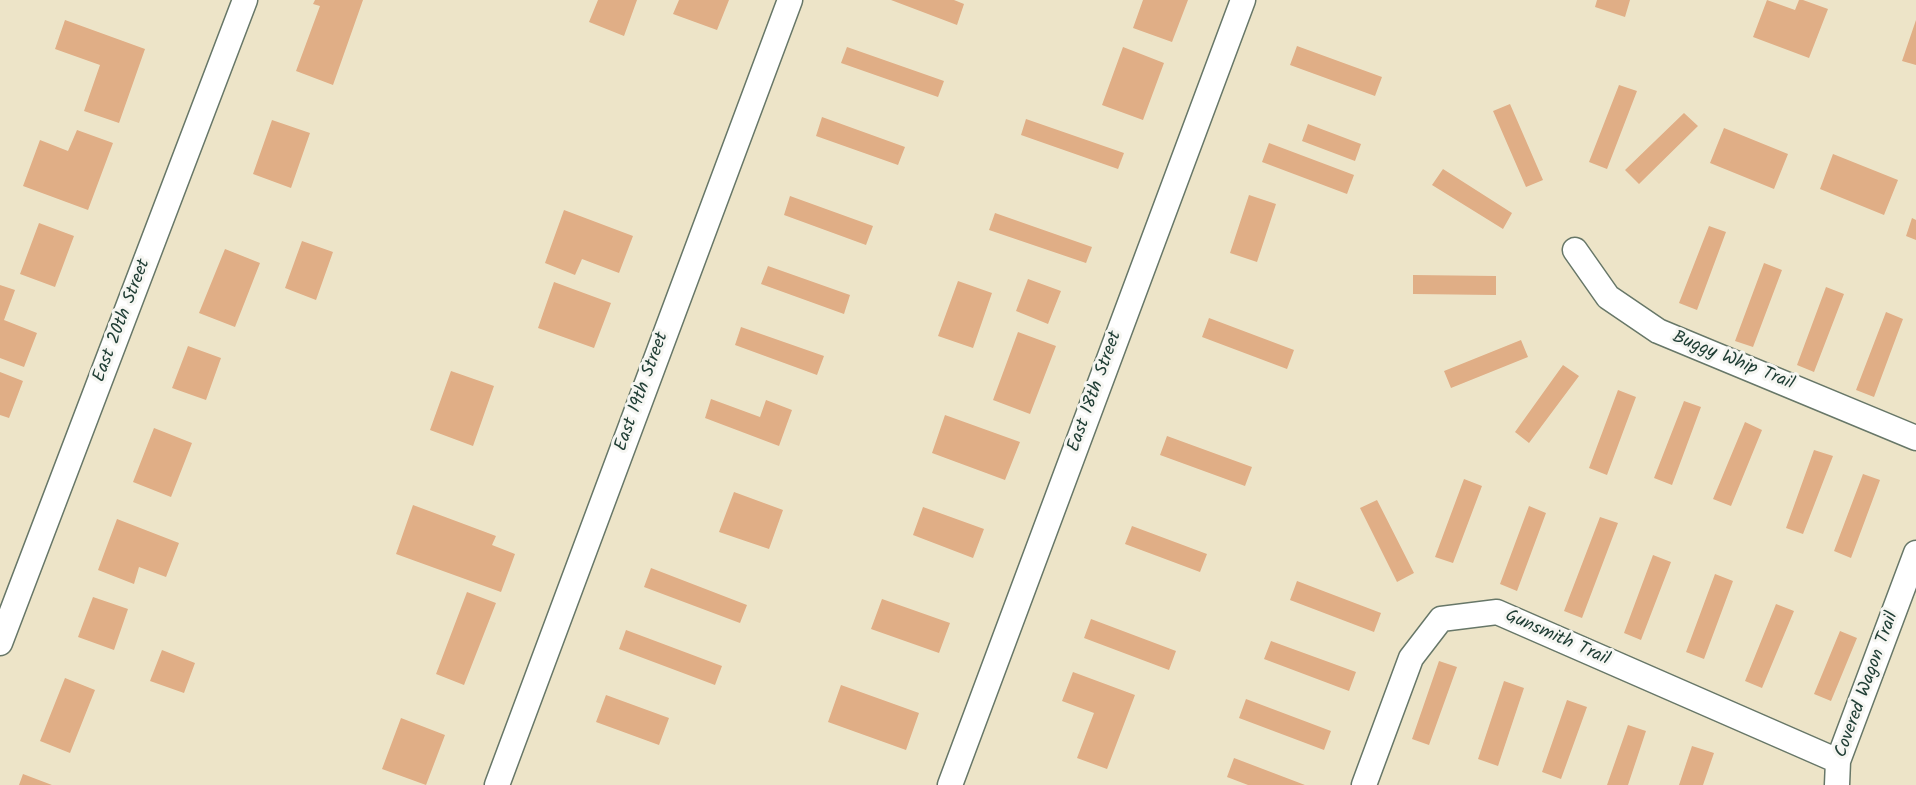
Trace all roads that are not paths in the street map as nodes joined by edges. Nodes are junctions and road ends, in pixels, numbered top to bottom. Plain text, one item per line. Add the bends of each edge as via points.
1 (245, 0) edge
2 (789, 0) edge
3 (1243, 0) edge
4 (1575, 250) dead end
5 (1916, 438) edge
6 (1916, 553) edge
7 (0, 643) edge
8 (1838, 773) edge
9 (497, 785) edge
10 (950, 785) edge
11 (1364, 785) edge

1 - 7 street, East 20th Street
2 - 9 street, East 19th Street
3 - 10 street, East 18th Street
4 - 5 street, Buggy Whip Trail via 1608,297 1658,331
6 - 8 street, Covered Wagon Trail
8 - 11 street, Gunsmith Trail via 1497,612 1441,619 1411,658

